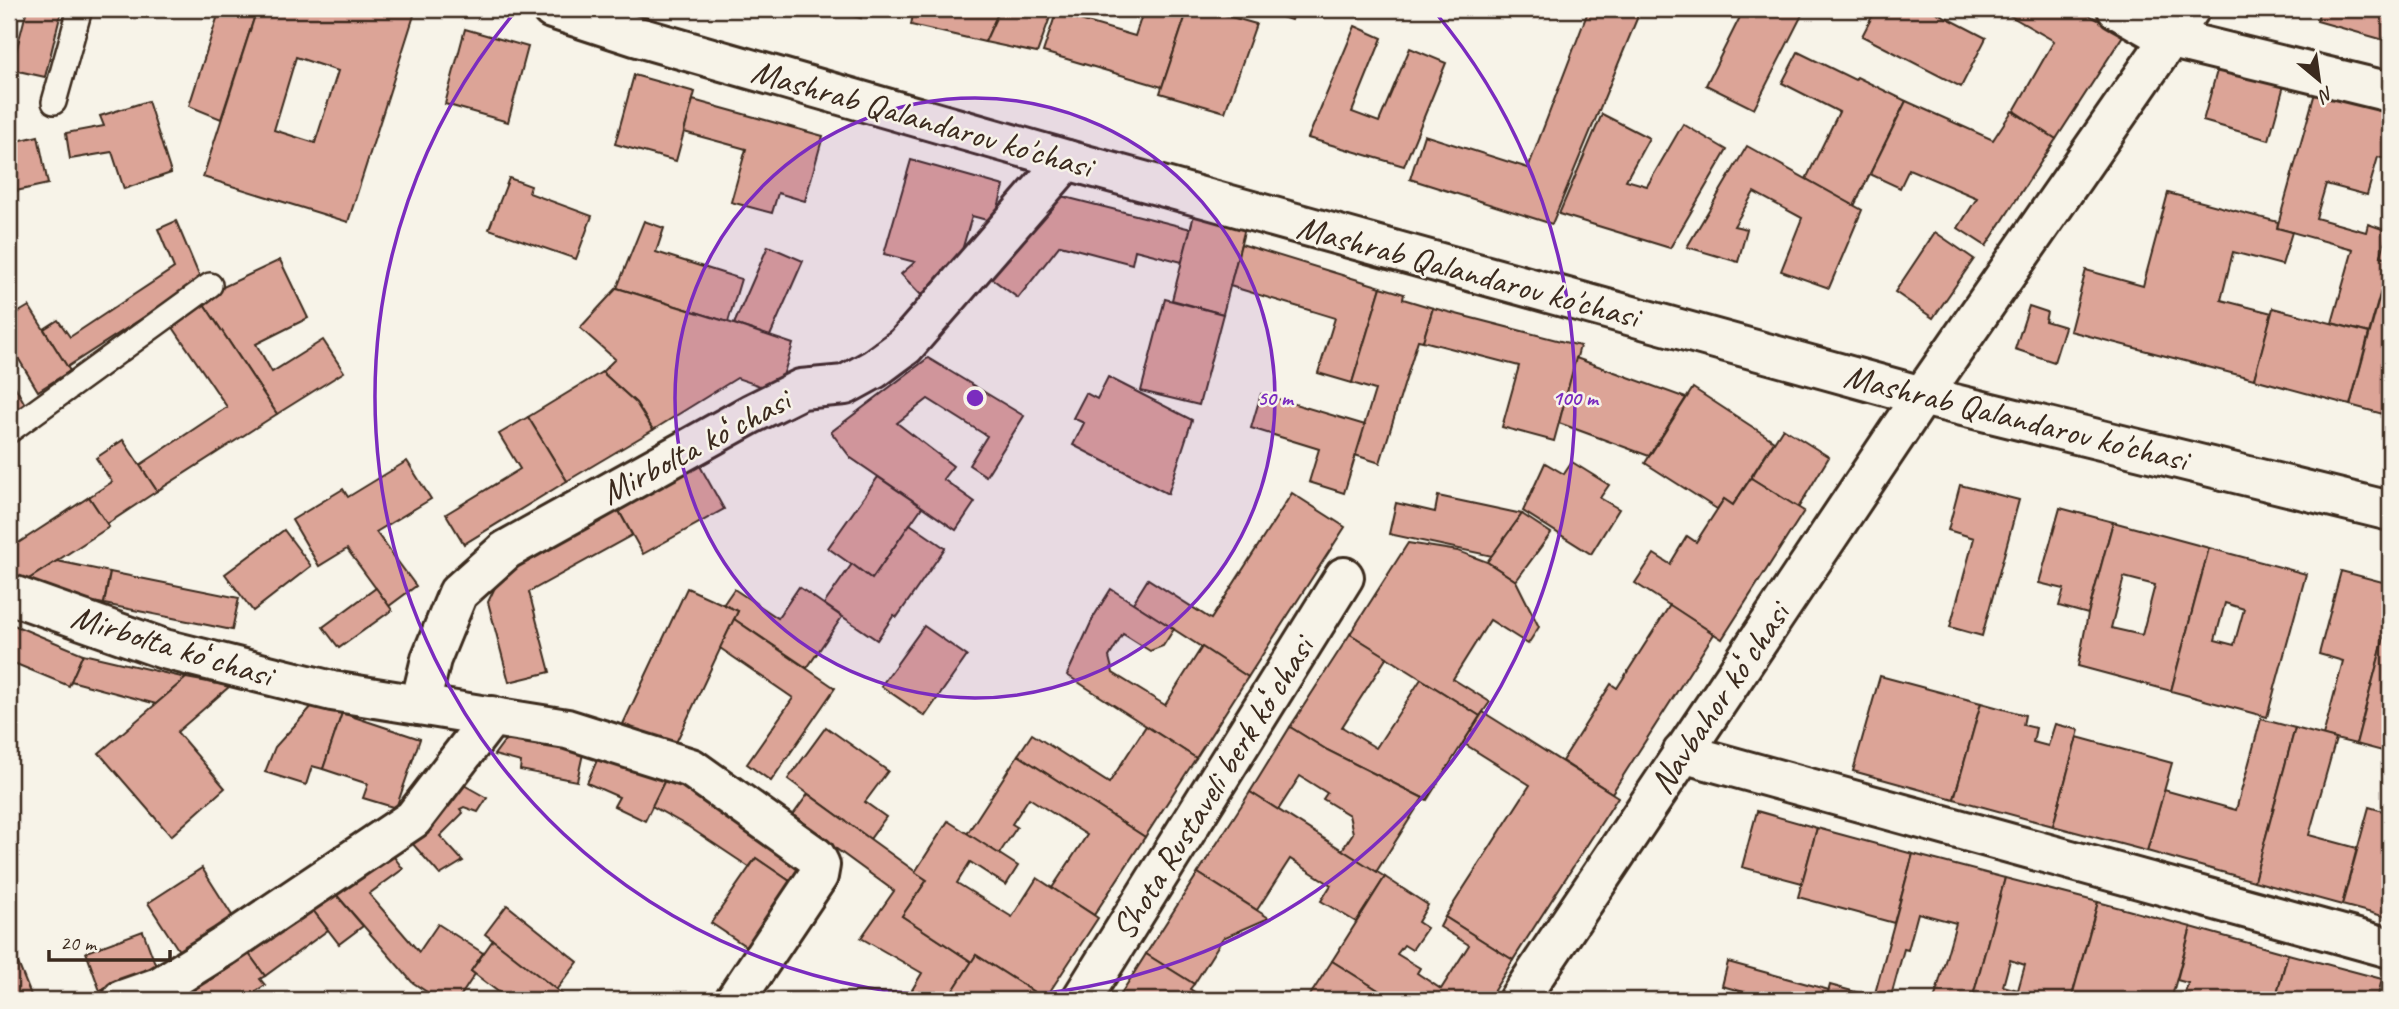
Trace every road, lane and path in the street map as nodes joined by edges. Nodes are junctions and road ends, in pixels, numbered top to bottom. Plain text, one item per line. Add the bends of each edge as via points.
1 (80, 9) edge
2 (552, 9) edge
3 (2116, 9) edge
4 (2179, 23) edge
5 (2390, 92) edge
6 (54, 102) dead end
7 (1067, 160) junction
8 (210, 285) dead end
9 (1922, 396) junction
10 (9, 431) edge
11 (2390, 511) edge
12 (1344, 577) dead end
13 (9, 594) edge
14 (420, 705) junction
15 (492, 716) junction
16 (1682, 753) junction
17 (2390, 948) edge
18 (122, 1000) edge
19 (735, 1000) edge
20 (1081, 1000) edge
21 (1518, 1000) edge

1 - 6 lane
2 - 7 street, Mashrab Qalandarov ko'chasi
3 - 4 street
4 - 5 street
4 - 9 street, Navbahor koʻchasi
7 - 9 street, Mashrab Qalandarov ko'chasi
7 - 14 street, Mirbolta koʻchasi via 905,346 874,369 845,385 801,389 506,550 458,593 431,659
8 - 10 lane
9 - 11 street, Mashrab Qalandarov ko'chasi
9 - 16 street, Navbahor koʻchasi
12 - 20 street, Shota Rustaveli berk koʻchasi
13 - 14 street, Mirbolta koʻchasi via 164,649 332,691
14 - 15 street, Mirbolta koʻchasi
15 - 18 street via 413,819 159,987
15 - 19 street, Mirbolta koʻchasi via 567,729 691,768 816,857 818,876
16 - 17 street
16 - 21 street, Navbahor koʻchasi

